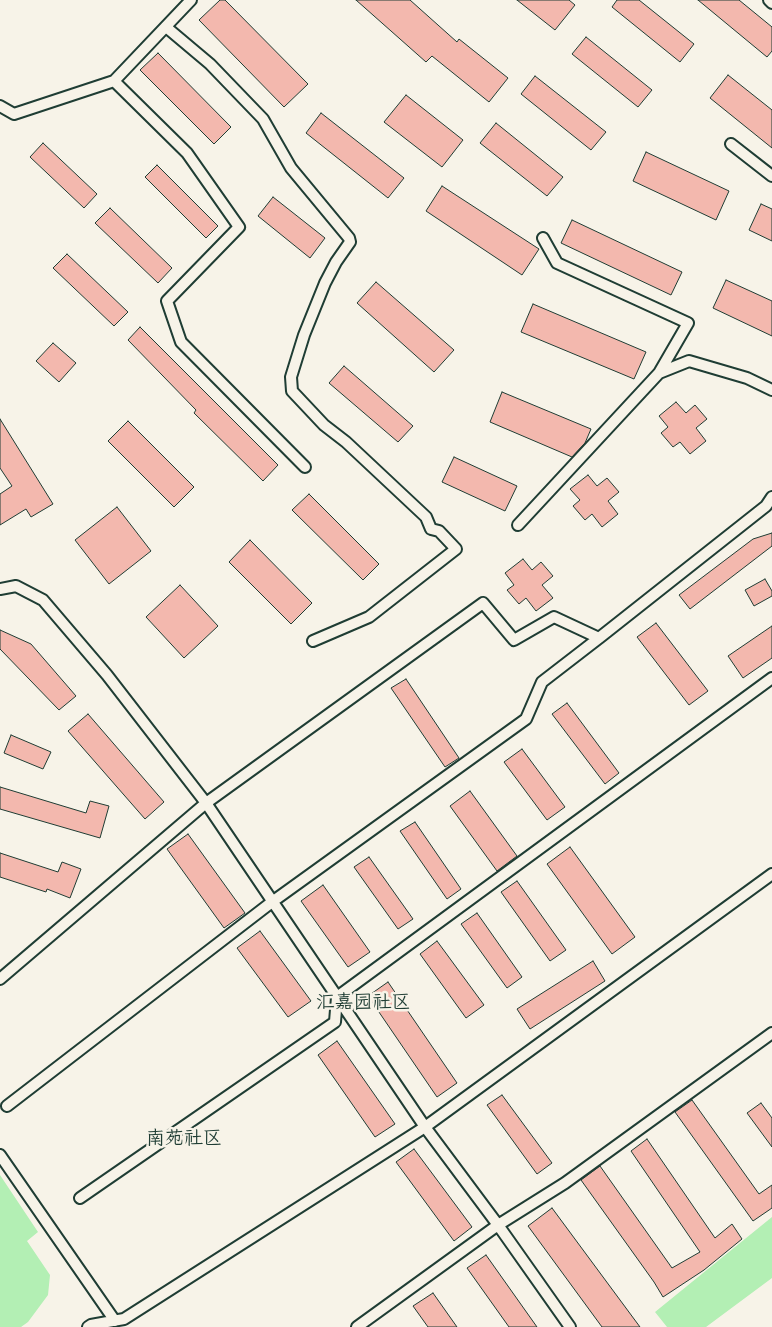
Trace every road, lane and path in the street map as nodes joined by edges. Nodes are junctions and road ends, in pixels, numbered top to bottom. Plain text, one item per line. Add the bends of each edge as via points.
1 (191, 0) edge
2 (769, 0) edge
3 (772, 3) edge
4 (166, 27) junction
5 (114, 82) junction
6 (0, 106) edge
7 (731, 144) dead end
8 (772, 176) edge
9 (543, 238) dead end
10 (659, 373) junction
11 (772, 390) edge
12 (305, 467) dead end
13 (772, 497) edge
14 (518, 526) dead end
15 (0, 589) edge
16 (599, 638) junction
17 (313, 642) dead end
18 (772, 678) edge
19 (206, 803) junction
20 (772, 874) edge
21 (272, 902) junction
22 (0, 979) edge
23 (337, 997) junction
24 (772, 1033) edge
25 (7, 1106) dead end
26 (425, 1127) junction
27 (0, 1155) edge
28 (80, 1198) dead end
29 (498, 1225) junction
30 (115, 1321) junction
31 (88, 1327) edge
32 (358, 1327) edge
33 (570, 1327) edge

1 - 4 street
2 - 3 street
4 - 5 street
4 - 17 street via 210,64 263,119 290,168 349,238 350,242 325,283 304,335 291,377 292,391 324,425 426,517 430,529 440,531 456,549 369,617
5 - 6 street via 14,114
5 - 12 street via 187,153 239,227 167,301 181,342
7 - 8 street
9 - 10 street via 557,263 688,323
10 - 11 street via 688,361 747,378
10 - 14 street
13 - 16 street via 766,506
15 - 19 street via 16,586 44,600
16 - 19 street via 554,617 514,640 483,603
16 - 21 street via 542,682 526,718
18 - 23 street
19 - 21 street
19 - 22 street
20 - 26 street
21 - 23 street
21 - 25 street
23 - 26 street
23 - 28 street via 335,1022
24 - 29 street via 565,1183
26 - 29 street
26 - 30 street via 124,1319
27 - 30 street
29 - 32 street
29 - 33 street
30 - 31 street

